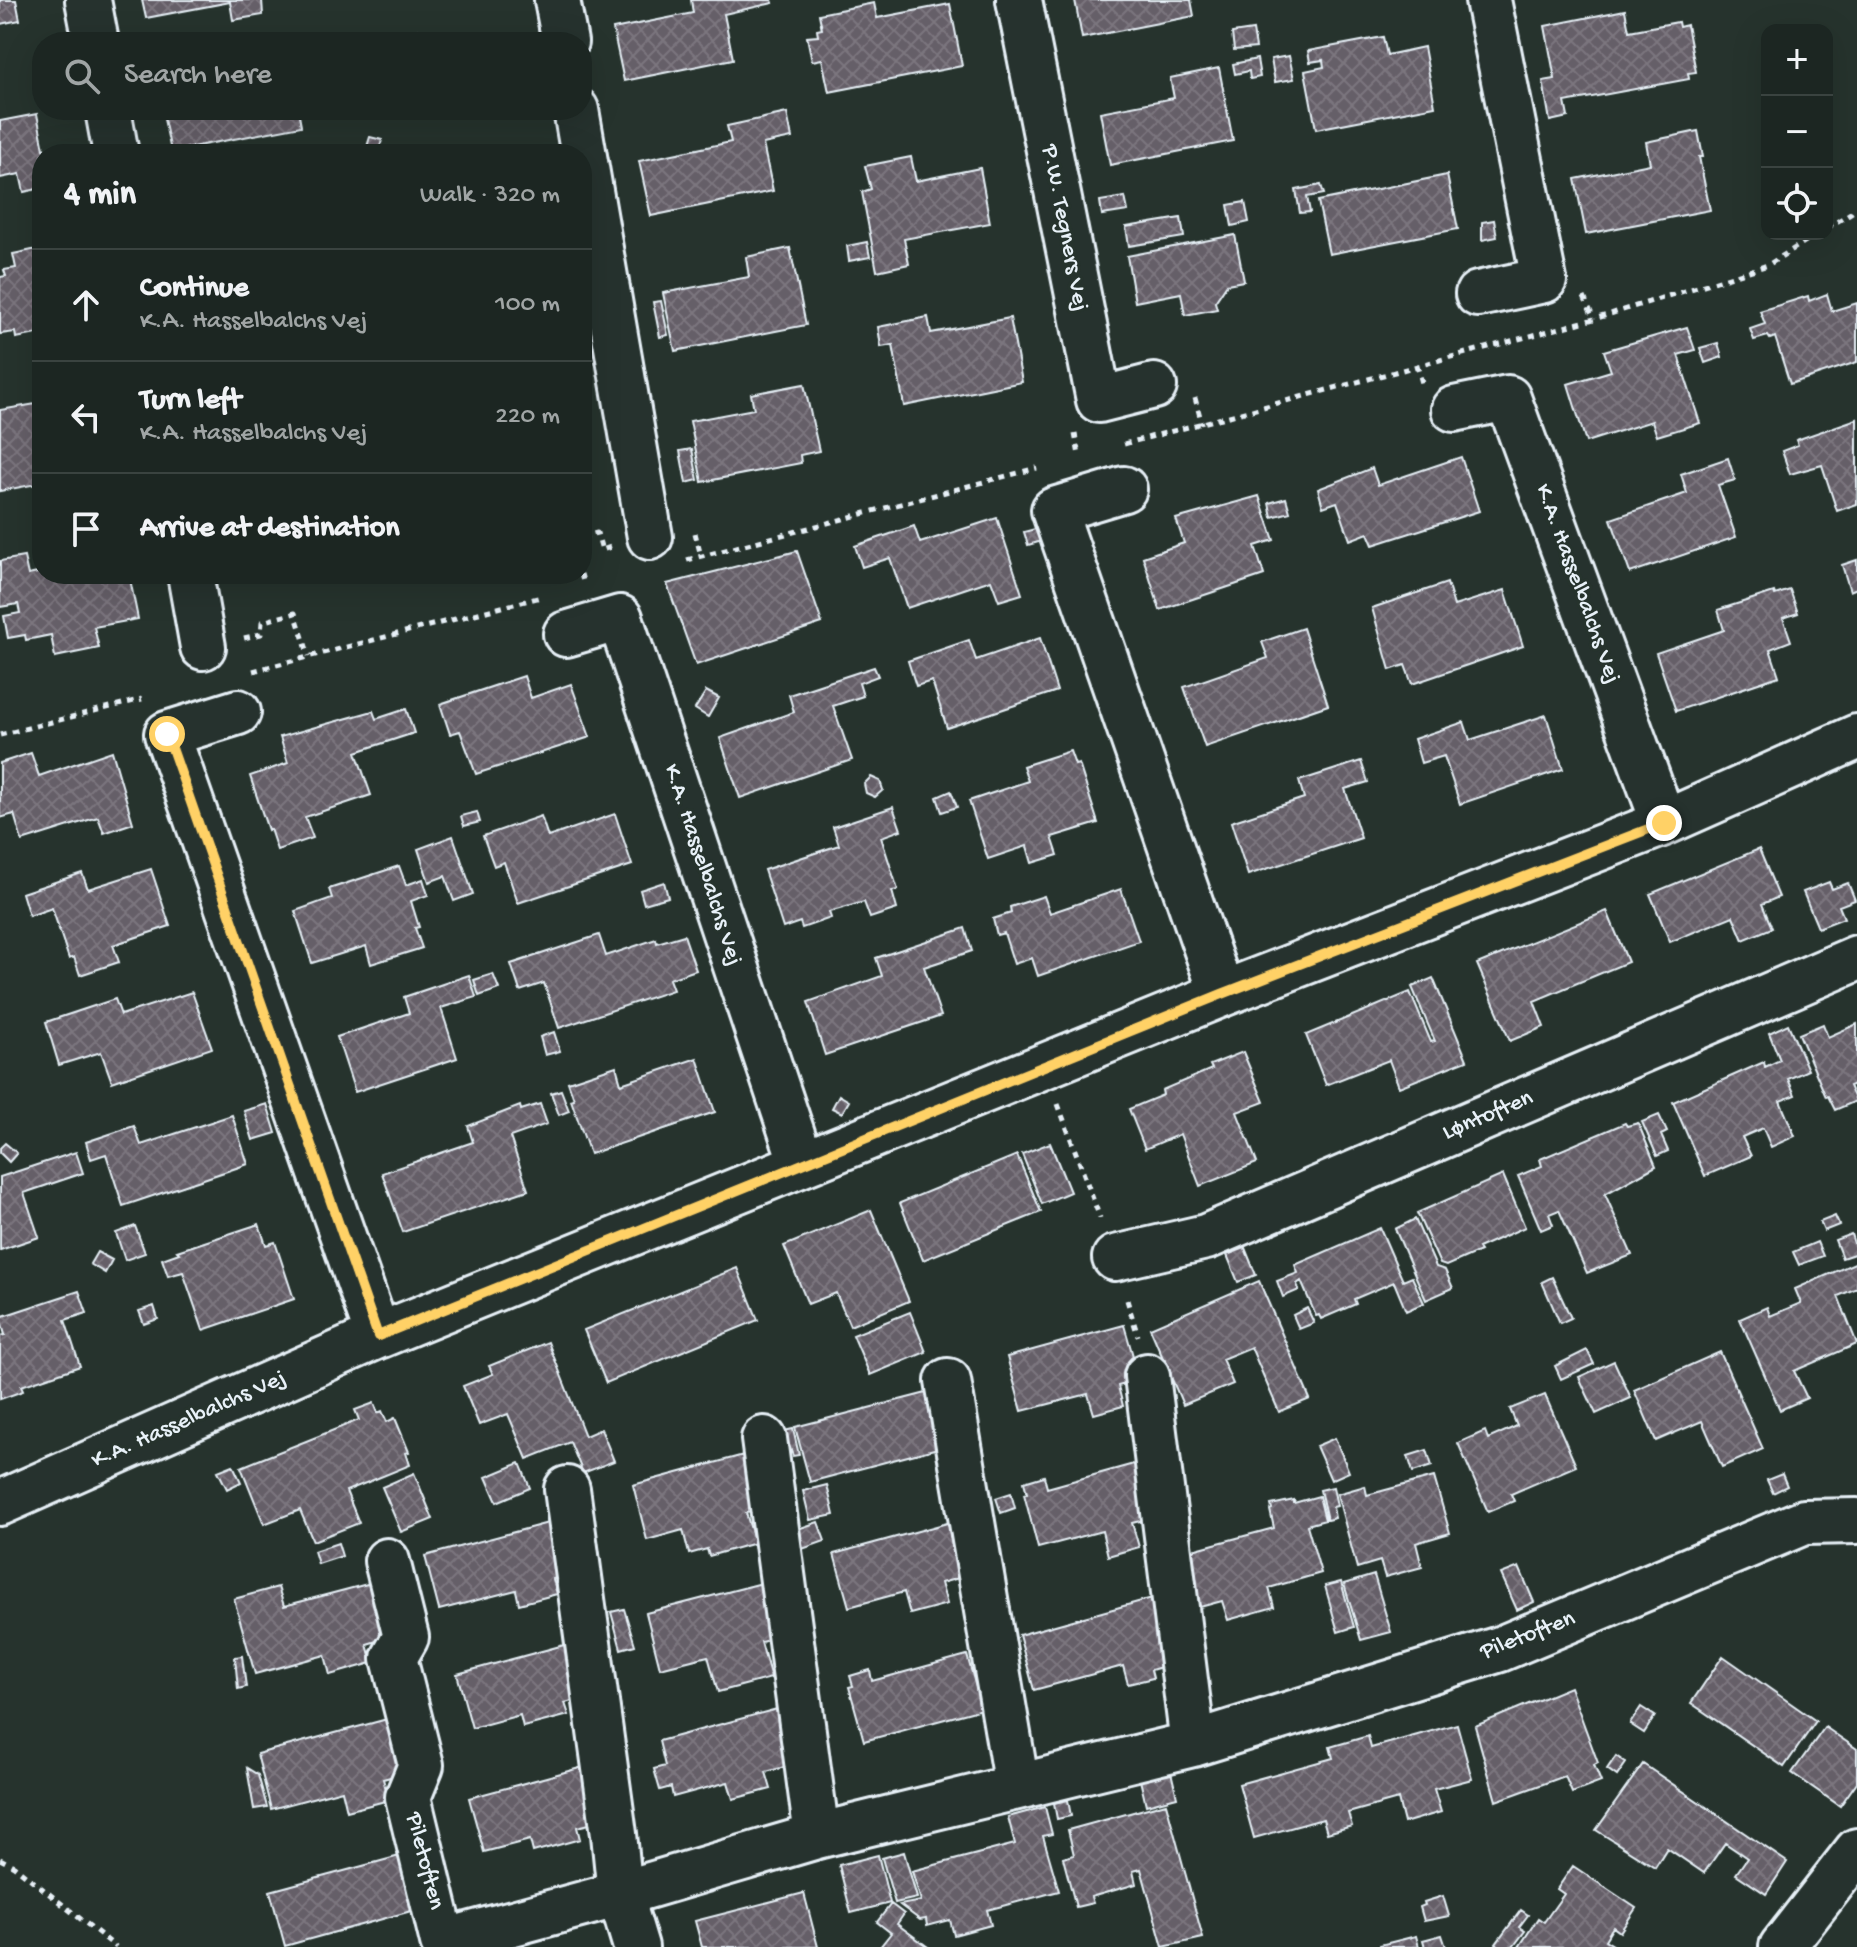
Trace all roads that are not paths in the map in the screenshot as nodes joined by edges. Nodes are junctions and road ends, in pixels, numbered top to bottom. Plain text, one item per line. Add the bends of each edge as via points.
1 (88, 0) edge
2 (557, 0) edge
3 (1019, 0) edge
4 (1488, 0) edge
5 (94, 32) edge
6 (563, 32) edge
7 (110, 120) edge
8 (578, 120) edge
9 (114, 144) edge
10 (582, 144) edge
11 (592, 202) edge
12 (1478, 294) dead end
13 (1154, 386) dead end
14 (1454, 409) dead end
15 (1124, 489) dead end
16 (650, 537) dead end
17 (192, 584) edge
18 (561, 613) road end
19 (203, 647) road end
20 (242, 692) road end
21 (1853, 750) edge
22 (1664, 823) junction
23 (1857, 958) edge
24 (1222, 994) junction
25 (802, 1164) junction
26 (1115, 1258) dead end
27 (378, 1336) junction
28 (1147, 1376) dead end
29 (948, 1381) dead end
30 (764, 1439) dead end
31 (567, 1489) dead end
32 (0, 1503) edge
33 (1857, 1521) edge
34 (387, 1561) dead end
35 (1193, 1744) junction
36 (1017, 1787) junction
37 (817, 1836) junction
38 (1857, 1851) edge
39 (620, 1894) junction
40 (636, 1947) edge
41 (1782, 1947) edge

1 - 5 street
2 - 6 street
3 - 13 street, P.W. Tegners Vej via 1099,400
4 - 12 street via 1544,280
7 - 9 street
8 - 10 street
11 - 16 street
14 - 22 street, K.A. Hasselbalchs Vej via 1508,398
15 - 24 street via 1054,510
17 - 19 street
18 - 25 street, K.A. Hasselbalchs Vej via 620,618
20 - 27 street via 167,734
21 - 22 street, K.A. Hasselbalchs Vej
22 - 24 street, K.A. Hasselbalchs Vej
23 - 26 street, Løntoften via 1206,1237
24 - 25 street, K.A. Hasselbalchs Vej
25 - 27 street, K.A. Hasselbalchs Vej
27 - 32 street, K.A. Hasselbalchs Vej
28 - 35 street
29 - 36 street
30 - 37 street
31 - 39 street
33 - 35 street, Piletoften via 1804,1522 1500,1649
34 - 39 street, Piletoften via 406,1637 394,1658 421,1765 408,1797 443,1942
35 - 36 street, Piletoften
36 - 37 street, Piletoften
37 - 39 street, Piletoften
38 - 41 street
39 - 40 street

